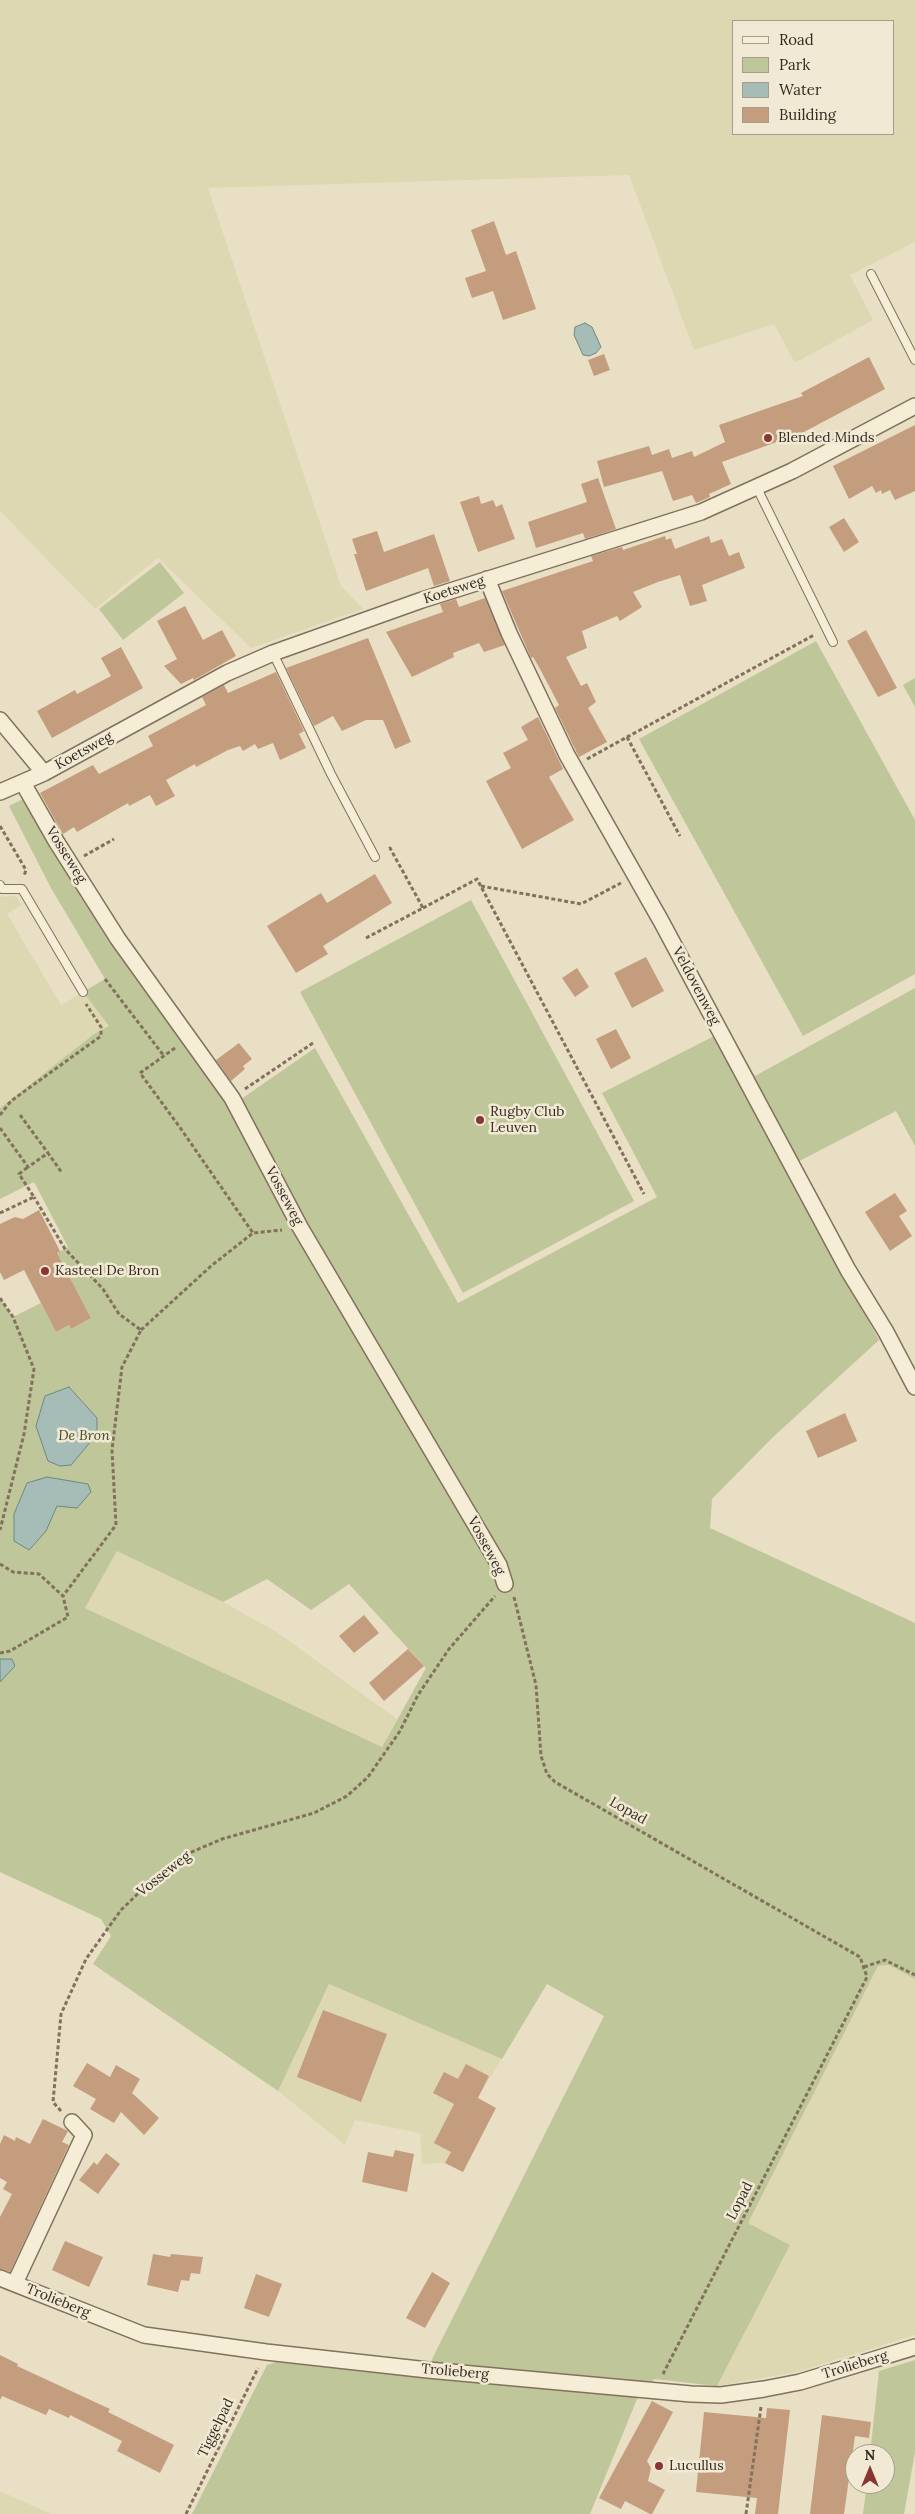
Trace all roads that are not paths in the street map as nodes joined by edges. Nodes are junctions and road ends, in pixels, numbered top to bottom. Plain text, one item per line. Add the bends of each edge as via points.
1 (871, 274) dead end
2 (915, 360) edge
3 (915, 406) edge
4 (757, 488) junction
5 (487, 579) junction
6 (834, 642) dead end
7 (273, 654) junction
8 (0, 720) edge
9 (44, 773) junction
10 (23, 783) junction
11 (0, 792) edge
12 (375, 857) road end
13 (0, 885) edge
14 (83, 992) road end
15 (915, 1388) edge
16 (506, 1584) road end
17 (72, 2122) road end
18 (0, 2278) edge
19 (15, 2283) junction
20 (915, 2347) edge

1 - 2 lane
3 - 4 street, Koetsweg
4 - 5 street, Koetsweg via 701,512
4 - 6 lane
5 - 7 street, Koetsweg
5 - 15 street, Veldovenweg via 573,766
7 - 9 street, Koetsweg via 227,673
7 - 12 lane
8 - 9 street
9 - 10 street, Koetsweg
10 - 11 street, Koetsweg
10 - 16 street, Vosseweg via 118,939 232,1098 300,1227 499,1565
13 - 14 lane via 2,889 22,889
17 - 19 street via 84,2135
18 - 19 street, Trolieberg
19 - 20 street, Trolieberg via 144,2335 428,2370 654,2390 721,2394 764,2389 800,2382

